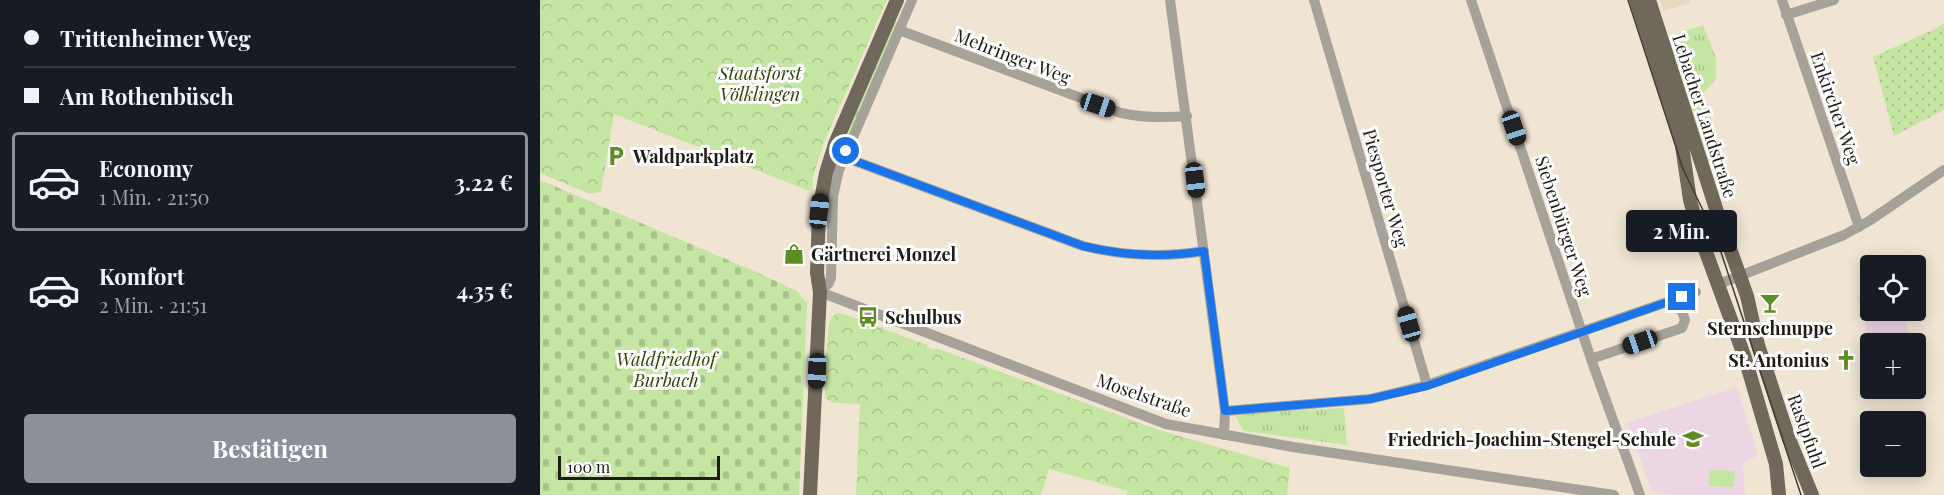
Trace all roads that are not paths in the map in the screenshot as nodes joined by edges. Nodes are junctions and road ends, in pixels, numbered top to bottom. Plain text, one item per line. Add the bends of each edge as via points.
1 (897, 0) edge
2 (912, 0) edge
3 (1170, 0) edge
4 (1314, 0) edge
5 (1471, 0) edge
6 (1636, 0) edge
7 (1649, 0) edge
8 (1782, 0) edge
9 (1834, 0) edge
10 (1786, 15) junction
11 (899, 30) junction
12 (1187, 116) junction
13 (844, 157) junction
14 (1686, 167) junction
15 (1944, 170) edge
16 (1715, 207) junction
17 (1859, 227) junction
18 (1204, 251) junction
19 (1739, 276) junction
20 (1719, 284) junction
21 (820, 292) junction
22 (1696, 292) dead end
23 (1677, 298) junction
24 (1582, 332) junction
25 (1591, 359) junction
26 (1427, 386) junction
27 (1225, 411) junction
28 (1224, 435) junction
29 (810, 495) edge
30 (1614, 495) edge
31 (1640, 495) edge
32 (1779, 495) edge
33 (1812, 495) edge

1 - 21 main road via 826,173 819,211
2 - 11 street
3 - 12 street
4 - 26 street, Piesporter Weg
5 - 24 street, Siebenbürger Weg
6 - 14 main road, Lebacher Landstraße via 1680,135
7 - 16 main road, Lebacher Landstraße
8 - 10 street, Enkircher Weg
9 - 10 street
10 - 17 street, Enkircher Weg
11 - 12 street, Mehringer Weg via 1121,113 1159,118
11 - 13 street
12 - 18 street
13 - 18 street via 1083,246 1138,256
13 - 21 street via 833,196 831,276
14 - 16 main road via 1694,168 1704,193
14 - 20 main road, Lebacher Landstraße via 1694,214
15 - 17 street
16 - 19 main road, Lebacher Landstraße
17 - 19 street
18 - 27 street
19 - 20 street
19 - 33 main road, Rastpfuhl via 1789,439
20 - 32 main road, Rastpfuhl via 1746,358 1776,464
21 - 28 street, Moselstraße via 1166,424
21 - 29 main road
22 - 23 street
23 - 24 street
23 - 25 street via 1684,320 1682,328
24 - 25 street, Siebenbürger Weg
24 - 26 street
25 - 31 street, Siebenbürger Weg
26 - 27 street via 1370,399
27 - 28 street
28 - 30 street, Moselstraße

